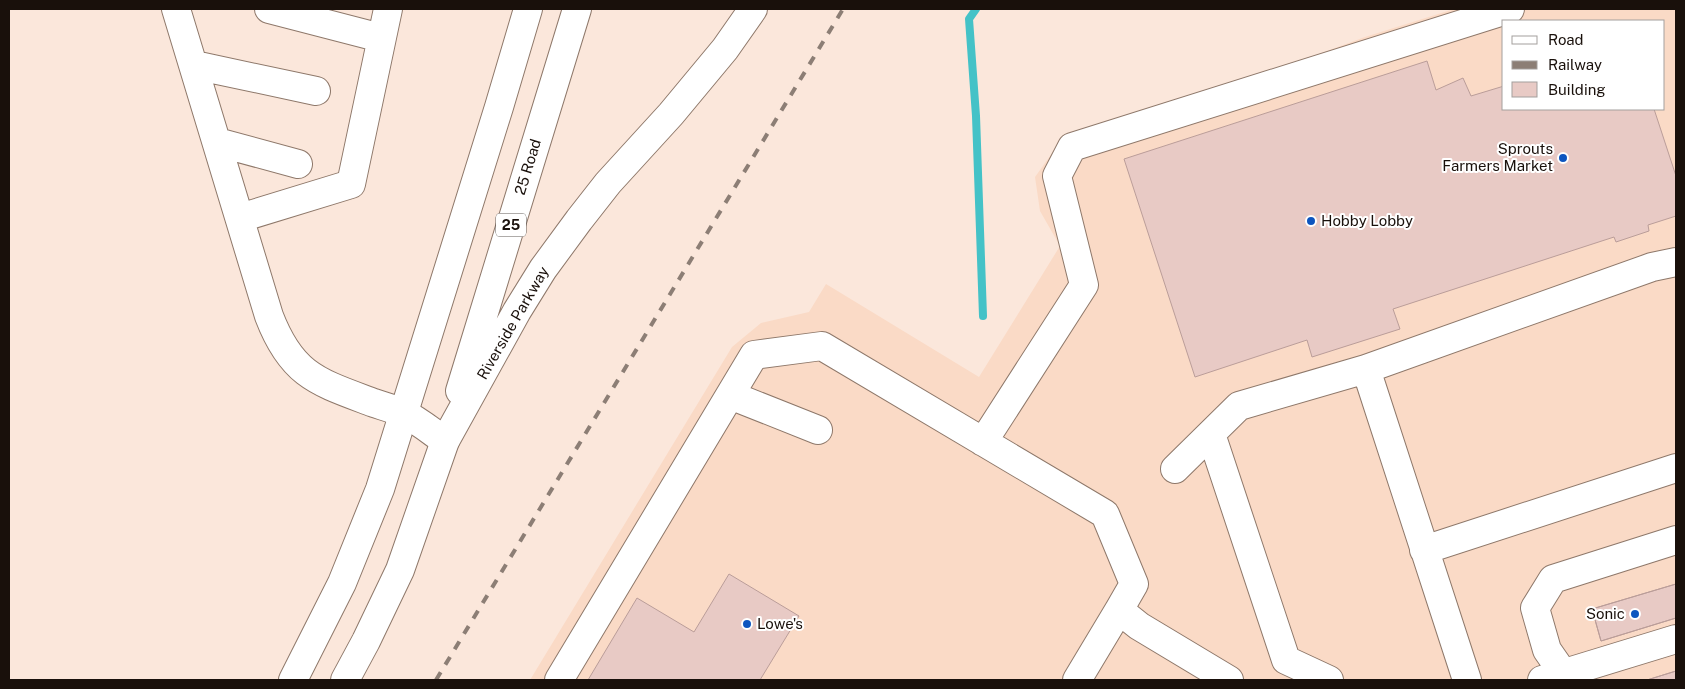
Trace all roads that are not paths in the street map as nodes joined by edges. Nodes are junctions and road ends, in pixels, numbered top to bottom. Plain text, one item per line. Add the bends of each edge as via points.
1 (176, 9) edge
2 (269, 9) edge
3 (388, 9) edge
4 (517, 9) edge
5 (528, 9) edge
6 (577, 9) edge
7 (753, 9) edge
8 (1510, 9) edge
9 (381, 38) junction
10 (194, 65) junction
11 (316, 91) dead end
12 (499, 107) junction
13 (217, 142) junction
14 (298, 164) dead end
15 (240, 218) junction
16 (1676, 262) edge
17 (1366, 369) junction
18 (730, 396) junction
19 (404, 414) junction
20 (818, 430) dead end
21 (1211, 434) junction
22 (445, 441) junction
23 (983, 442) junction
24 (1676, 468) edge
25 (1176, 469) dead end
26 (1676, 540) edge
27 (1424, 550) junction
28 (1118, 610) junction
29 (1676, 639) edge
30 (1553, 676) edge
31 (293, 680) edge
32 (345, 680) edge
33 (559, 680) edge
34 (1077, 680) edge
35 (1229, 680) edge
36 (1329, 680) edge
37 (1466, 680) edge

1 - 10 main road
2 - 9 main road
3 - 9 main road
4 - 12 main road
5 - 12 main road
6 - 22 main road, 25 Road / 25
7 - 22 main road, Riverside Parkway via 725,49 608,184 542,269
8 - 23 main road via 1072,147 1057,176 1084,285
9 - 15 main road via 351,184
10 - 11 main road
10 - 13 main road
12 - 19 main road
13 - 14 main road
13 - 15 main road
15 - 19 main road via 269,316 288,355 319,381
16 - 17 main road via 1652,267
17 - 21 main road via 1239,406
17 - 27 main road
18 - 20 main road
18 - 23 main road via 754,355 822,346
18 - 33 main road
19 - 22 main road
19 - 31 main road via 380,489 342,582
21 - 25 main road
21 - 36 main road via 1286,660
22 - 32 main road, Riverside Parkway via 400,570
23 - 28 main road via 1105,514 1134,584
24 - 27 main road
26 - 30 main road via 1553,579 1535,608
27 - 37 main road
28 - 34 main road
28 - 35 main road
29 - 30 main road

